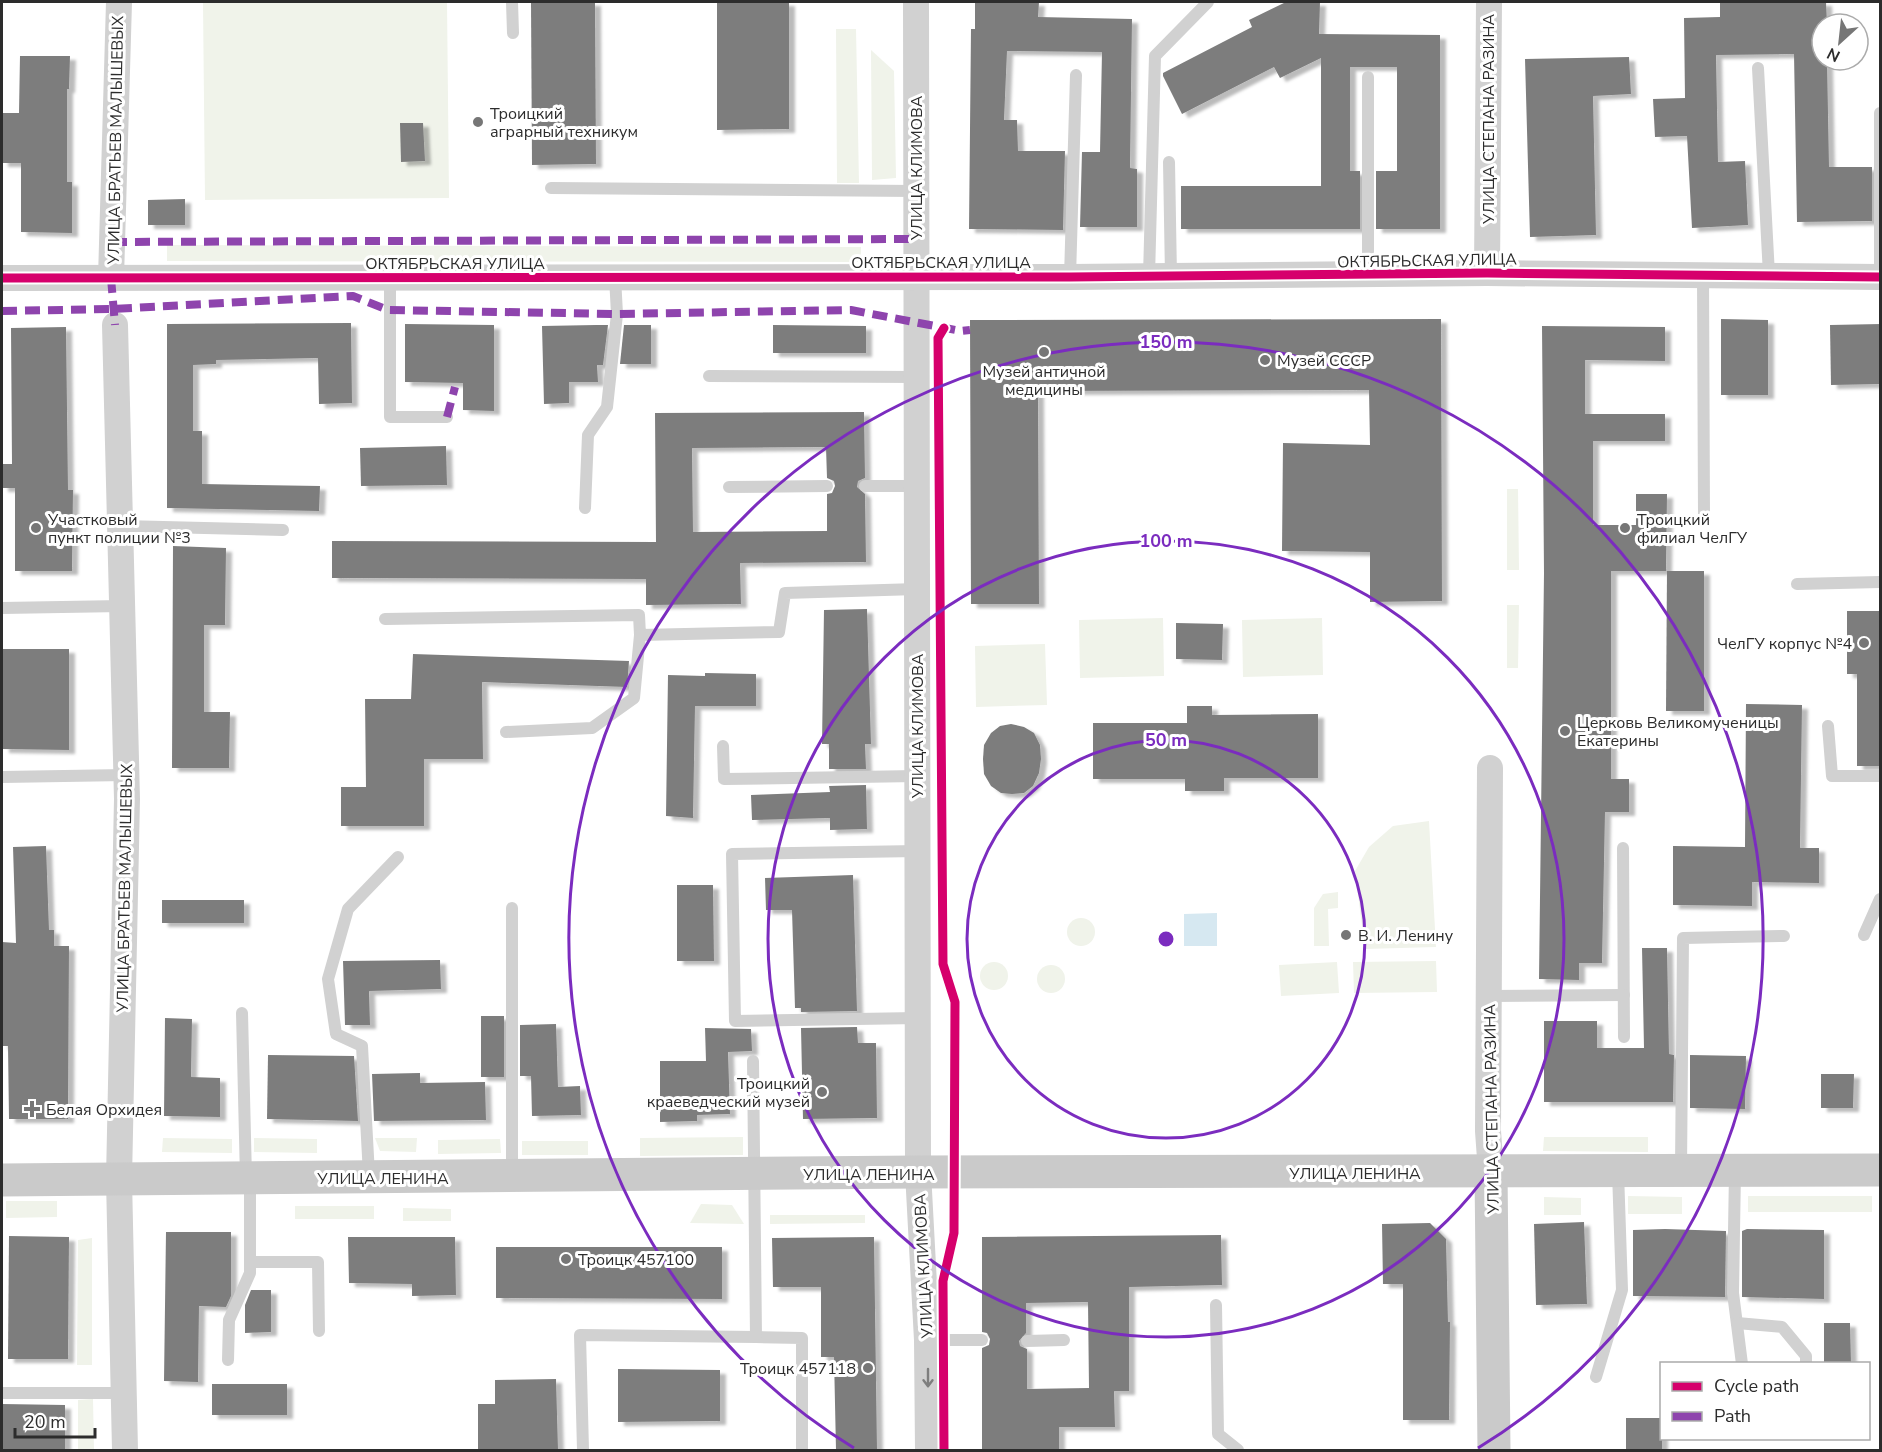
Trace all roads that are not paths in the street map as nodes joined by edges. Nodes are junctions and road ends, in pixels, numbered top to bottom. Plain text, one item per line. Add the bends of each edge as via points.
1 (119, 2) edge
2 (512, 2) edge
3 (916, 2) edge
4 (1208, 2) edge
5 (1489, 2) edge
6 (513, 33) dead end
7 (1758, 68) dead end
8 (1076, 75) dead end
9 (1368, 77) dead end
10 (1880, 113) edge
11 (1169, 162) dead end
12 (551, 188) dead end
13 (916, 191) junction
14 (1487, 273) junction
15 (1703, 275) junction
16 (1769, 275) junction
17 (1160, 276) junction
18 (1368, 276) junction
19 (615, 277) junction
20 (916, 277) junction
21 (1070, 277) junction
22 (1880, 277) edge
23 (2, 278) edge
24 (111, 278) junction
25 (390, 278) junction
26 (115, 325) dead end
27 (710, 376) dead end
28 (917, 376) junction
29 (447, 417) dead end
30 (827, 486) dead end
31 (865, 486) dead end
32 (917, 486) junction
33 (729, 487) dead end
34 (585, 508) dead end
35 (1704, 517) dead end
36 (122, 525) junction
37 (283, 530) dead end
38 (1881, 582) edge
39 (1797, 584) dead end
40 (917, 589) junction
41 (122, 606) junction
42 (2, 608) edge
43 (386, 619) dead end
44 (640, 635) junction
45 (1828, 726) dead end
46 (506, 732) dead end
47 (723, 746) dead end
48 (1490, 768) dead end
49 (126, 775) junction
50 (917, 776) junction
51 (1881, 776) edge
52 (2, 777) edge
53 (1623, 848) dead end
54 (918, 851) junction
55 (398, 856) dead end
56 (1881, 899) edge
57 (512, 908) dead end
58 (1864, 935) dead end
59 (1784, 936) dead end
60 (1624, 995) junction
61 (1489, 996) junction
62 (242, 1013) dead end
63 (918, 1018) junction
64 (1624, 1037) dead end
65 (753, 1061) dead end
66 (1681, 1170) junction
67 (1735, 1170) junction
68 (1881, 1170) edge
69 (1618, 1171) junction
70 (1491, 1172) junction
71 (918, 1173) junction
72 (754, 1175) junction
73 (512, 1177) junction
74 (369, 1178) junction
75 (119, 1179) junction
76 (248, 1179) junction
77 (2, 1180) edge
78 (250, 1262) junction
79 (1216, 1305) dead end
80 (1737, 1323) junction
81 (319, 1331) dead end
82 (756, 1337) junction
83 (927, 1340) junction
84 (982, 1340) dead end
85 (1064, 1340) dead end
86 (1027, 1341) dead end
87 (228, 1360) dead end
88 (1742, 1362) edge
89 (1806, 1362) edge
90 (1596, 1377) dead end
91 (2, 1393) edge
92 (124, 1393) junction
93 (125, 1450) edge
94 (583, 1450) edge
95 (802, 1450) edge
96 (928, 1450) edge
97 (1238, 1450) edge
98 (1494, 1450) edge

1 - 24 street, УЛИЦА БРАТЬЕВ МАЛЫШЕВЫХ
2 - 6 lane
3 - 13 street, УЛИЦА КЛИМОВА
4 - 17 lane via 1155,56
5 - 14 street, УЛИЦА СТЕПАНА РАЗИНА
7 - 16 lane
8 - 21 lane
9 - 18 lane
10 - 22 lane
11 - 17 lane
12 - 13 lane
13 - 20 street, УЛИЦА КЛИМОВА
14 - 15 street, ОКТЯБРЬСКАЯ УЛИЦА
14 - 18 street, ОКТЯБРЬСКАЯ УЛИЦА
15 - 16 street, ОКТЯБРЬСКАЯ УЛИЦА
15 - 35 lane
16 - 22 street, ОКТЯБРЬСКАЯ УЛИЦА
17 - 18 street, ОКТЯБРЬСКАЯ УЛИЦА
17 - 21 street, ОКТЯБРЬСКАЯ УЛИЦА
19 - 20 street, ОКТЯБРЬСКАЯ УЛИЦА
19 - 25 street, ОКТЯБРЬСКАЯ УЛИЦА
19 - 34 lane via 618,314 607,406 588,435
20 - 21 street, ОКТЯБРЬСКАЯ УЛИЦА
20 - 28 street, УЛИЦА КЛИМОВА
23 - 24 street, ОКТЯБРЬСКАЯ УЛИЦА
24 - 25 street, ОКТЯБРЬСКАЯ УЛИЦА
25 - 29 lane via 390,417
26 - 36 street, УЛИЦА БРАТЬЕВ МАЛЫШЕВЫХ
27 - 28 lane
28 - 32 street, УЛИЦА КЛИМОВА
30 - 33 lane
31 - 32 lane
32 - 40 street, УЛИЦА КЛИМОВА
36 - 37 lane
36 - 41 street, УЛИЦА БРАТЬЕВ МАЛЫШЕВЫХ
38 - 39 lane
40 - 44 lane via 785,593 779,632
40 - 50 street, УЛИЦА КЛИМОВА
41 - 42 lane
41 - 49 street, УЛИЦА БРАТЬЕВ МАЛЫШЕВЫХ
43 - 44 lane via 639,615
44 - 46 lane via 634,698 592,728
45 - 51 lane via 1832,776
47 - 50 lane via 724,779
48 - 61 street, УЛИЦА СТЕПАНА РАЗИНА
49 - 52 lane
49 - 75 street, УЛИЦА БРАТЬЕВ МАЛЫШЕВЫХ
50 - 54 street, УЛИЦА КЛИМОВА
53 - 60 lane
54 - 63 street, УЛИЦА КЛИМОВА
54 - 63 lane via 732,854 735,1021
55 - 74 lane via 348,909 328,979 336,1034 362,1046
56 - 58 lane
57 - 73 lane
59 - 66 lane via 1683,938
60 - 61 lane
60 - 64 lane
61 - 70 street, УЛИЦА СТЕПАНА РАЗИНА
62 - 76 lane
63 - 71 street, УЛИЦА КЛИМОВА
65 - 72 lane
66 - 67 street, УЛИЦА ЛЕНИНА
66 - 69 street, УЛИЦА ЛЕНИНА
67 - 68 street, УЛИЦА ЛЕНИНА
67 - 80 lane via 1733,1293
69 - 70 street, УЛИЦА ЛЕНИНА
69 - 90 lane via 1622,1290
70 - 71 street, УЛИЦА ЛЕНИНА
70 - 98 street, УЛИЦА СТЕПАНА РАЗИНА
71 - 72 street, УЛИЦА ЛЕНИНА
71 - 83 street, УЛИЦА КЛИМОВА
72 - 73 street, УЛИЦА ЛЕНИНА
72 - 82 lane
73 - 74 street, УЛИЦА ЛЕНИНА
74 - 76 street, УЛИЦА ЛЕНИНА
75 - 76 street, УЛИЦА ЛЕНИНА
75 - 77 street, УЛИЦА ЛЕНИНА
75 - 92 street, УЛИЦА БРАТЬЕВ МАЛЫШЕВЫХ
76 - 78 lane
78 - 81 lane via 318,1262
78 - 87 lane via 250,1273 229,1320
79 - 97 lane via 1218,1434
80 - 88 lane
80 - 89 lane via 1782,1327 1806,1356
82 - 94 lane via 580,1335
82 - 95 lane via 802,1338
83 - 84 lane
83 -> 96 street, УЛИЦА КЛИМОВА
85 - 86 lane
91 - 92 lane
92 - 93 street, УЛИЦА БРАТЬЕВ МАЛЫШЕВЫХ

